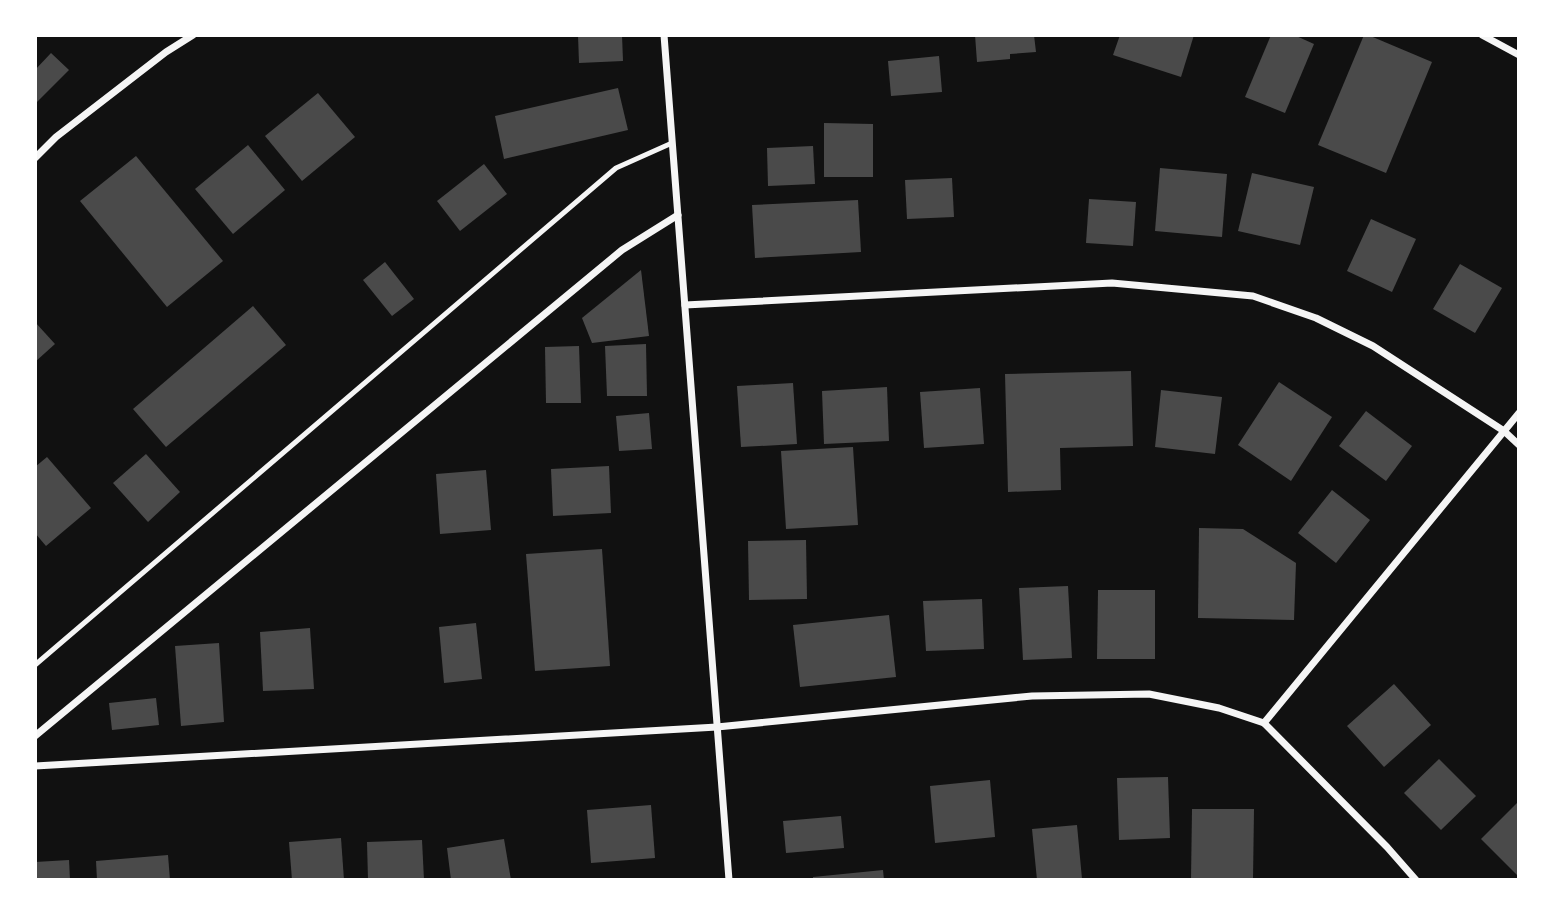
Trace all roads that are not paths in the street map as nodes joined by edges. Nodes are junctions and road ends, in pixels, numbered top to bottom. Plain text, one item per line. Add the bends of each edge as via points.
1 (193, 35) edge
2 (664, 35) edge
3 (1482, 35) edge
4 (1519, 55) edge
5 (672, 143) junction
6 (35, 158) edge
7 (678, 215) junction
8 (685, 305) junction
9 (1519, 413) edge
10 (1504, 431) junction
11 (1519, 445) edge
12 (35, 665) edge
13 (1264, 723) junction
14 (717, 727) junction
15 (35, 736) edge
16 (35, 766) edge
17 (729, 880) edge
18 (1416, 880) edge

1 - 6 street via 56,137
2 - 5 street
3 - 4 street
5 - 7 street
5 - 12 lane via 616,168
7 - 8 street
7 - 15 street via 622,250
8 - 10 street via 1112,283 1253,296 1316,318 1373,346
8 - 14 street
9 - 10 street
10 - 11 street
10 - 13 street
13 - 14 street via 1219,708 1149,694 1032,696
13 - 18 street
14 - 16 street
14 - 17 street

